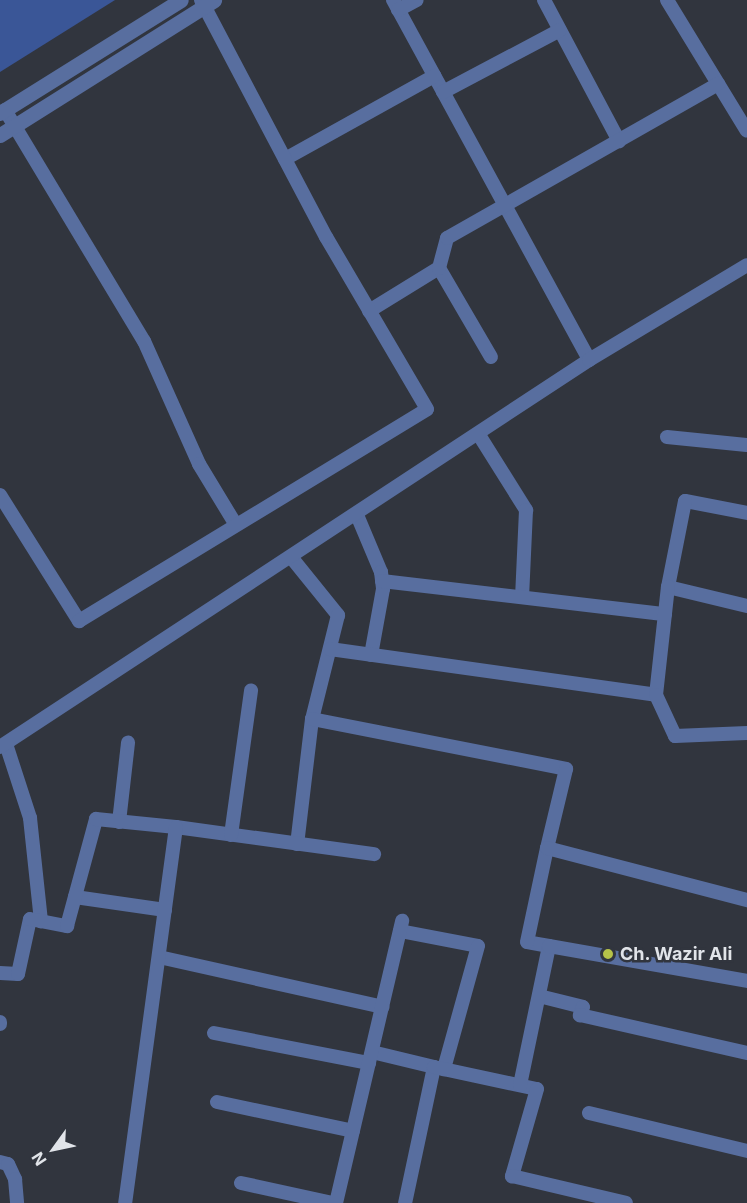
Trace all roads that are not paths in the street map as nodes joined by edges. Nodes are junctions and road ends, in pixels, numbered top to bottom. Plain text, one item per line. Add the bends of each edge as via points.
1 (181, 0) edge
2 (417, 0) edge
3 (544, 0) edge
4 (667, 0) edge
5 (207, 2) edge
6 (396, 5) edge
7 (560, 30) junction
8 (434, 76) junction
9 (718, 84) junction
10 (443, 92) junction
11 (2, 112) edge
12 (15, 126) junction
13 (747, 131) edge
14 (0, 135) edge
15 (618, 141) junction
16 (285, 159) junction
17 (505, 205) junction
18 (747, 265) edge
19 (439, 268) junction
20 (369, 311) junction
21 (491, 357) dead end
22 (589, 360) junction
23 (479, 435) junction
24 (668, 437) dead end
25 (747, 445) edge
26 (0, 495) edge
27 (747, 513) edge
28 (357, 515) junction
29 (236, 525) junction
30 (291, 557) junction
31 (382, 581) junction
32 (668, 587) junction
33 (522, 597) junction
34 (747, 606) edge
35 (665, 614) junction
36 (330, 649) junction
37 (371, 655) junction
38 (251, 690) dead end
39 (656, 695) junction
40 (312, 719) junction
41 (747, 733) edge
42 (128, 743) dead end
43 (3, 746) edge
44 (119, 822) junction
45 (176, 827) junction
46 (231, 835) junction
47 (297, 844) junction
48 (547, 848) junction
49 (374, 854) dead end
50 (75, 897) junction
51 (747, 900) edge
52 (165, 910) junction
53 (41, 921) junction
54 (549, 946) junction
55 (159, 957) junction
56 (0, 972) edge
57 (747, 981) edge
58 (539, 996) junction
59 (382, 1007) junction
60 (214, 1033) dead end
61 (747, 1053) edge
62 (370, 1057) junction
63 (439, 1068) junction
64 (520, 1085) junction
65 (217, 1102) dead end
66 (589, 1113) dead end
67 (353, 1131) junction
68 (747, 1151) edge
69 (0, 1162) edge
70 (241, 1183) dead end
71 (17, 1203) edge
72 (125, 1203) edge
73 (334, 1203) edge
74 (405, 1203) edge
75 (626, 1203) edge

1 - 11 street
2 - 6 street
3 - 7 street
4 - 9 street
5 - 12 street
5 - 16 street
6 - 8 street
7 - 10 street
7 - 15 street
8 - 10 street
8 - 16 street
9 - 13 street
9 - 15 street
10 - 17 street
11 - 12 street
12 - 14 street
12 - 29 street via 144,341 199,464
15 - 17 street
16 - 20 street
17 - 19 street via 447,238
17 - 22 street
18 - 22 street
19 - 20 street
19 - 21 street
20 - 29 street via 427,409
22 - 23 street
23 - 28 street
23 - 33 street via 526,510
24 - 25 street
26 - 29 street via 79,621
27 - 32 street via 685,501
28 - 30 street
28 - 31 street
30 - 36 street via 338,615
30 - 43 street
31 - 33 street
31 - 37 street via 380,618
32 - 34 street
32 - 35 street
33 - 35 street
35 - 39 street
36 - 37 street
36 - 40 street
37 - 39 street
38 - 46 street
39 - 41 street via 675,736
40 - 47 street
40 - 48 street via 566,769
42 - 44 street
43 - 53 street via 30,818
44 - 45 street
44 - 50 street via 96,819
45 - 46 street
45 - 52 street
46 - 47 street
47 - 49 street
48 - 51 street
48 - 54 street via 527,942
50 - 52 street
50 - 53 street via 67,926
52 - 55 street
53 - 56 street via 30,919 18,974
54 - 57 street
54 - 58 street
55 - 59 street
55 - 72 street
58 - 61 street via 583,1007 580,1015
58 - 64 street
59 - 62 street
59 - 63 street via 401,926 478,946
60 - 62 street
62 - 63 street
62 - 67 street
63 - 64 street
63 - 74 street
64 - 75 street via 537,1089 512,1176
65 - 67 street
66 - 68 street
67 - 73 street
69 - 71 street via 8,1164 15,1179
70 - 73 street

